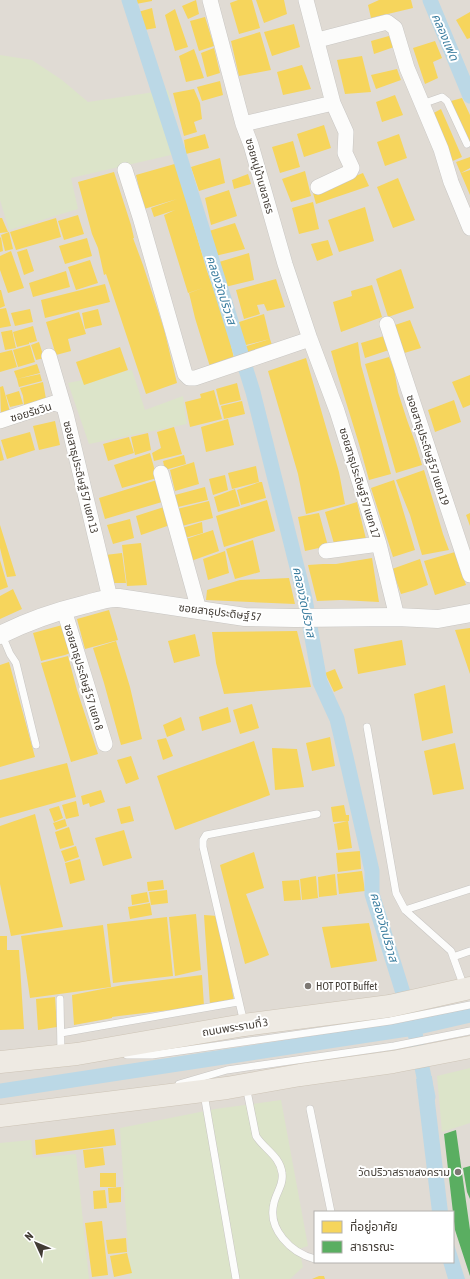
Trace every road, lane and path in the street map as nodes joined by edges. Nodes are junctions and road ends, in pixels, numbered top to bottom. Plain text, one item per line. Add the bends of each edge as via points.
1 (210, 0) edge
2 (306, 0) edge
3 (318, 40) junction
4 (333, 103) junction
5 (422, 104) junction
6 (243, 124) junction
7 (467, 144) dead end
8 (125, 170) dead end
9 (318, 187) dead end
10 (470, 228) edge
11 (387, 324) dead end
12 (312, 345) junction
13 (49, 356) dead end
14 (63, 406) junction
15 (0, 421) edge
16 (161, 473) dead end
17 (379, 544) junction
18 (326, 551) dead end
19 (470, 575) edge
20 (110, 598) junction
21 (64, 610) junction
22 (199, 610) junction
23 (470, 613) edge
24 (397, 618) junction
25 (1, 635) edge
26 (366, 727) dead end
27 (36, 744) dead end
28 (105, 744) dead end
29 (317, 814) dead end
30 (470, 889) edge
31 (405, 910) junction
32 (470, 951) edge
33 (453, 956) junction
34 (468, 994) edge
35 (60, 999) dead end
36 (238, 1002) junction
37 (390, 1013) junction
38 (244, 1025) junction
39 (470, 1031) edge
40 (61, 1032) junction
41 (470, 1047) edge
42 (419, 1049) junction
43 (69, 1054) junction
44 (0, 1062) edge
45 (246, 1084) junction
46 (203, 1090) junction
47 (125, 1101) junction
48 (310, 1110) dead end
49 (0, 1116) edge
50 (331, 1211) edge
51 (314, 1258) edge
52 (236, 1279) edge

1 - 6 street, ซอยหมู่บ้านชลาธร
2 - 3 street
3 - 4 street
3 - 5 street via 387,22 395,28 407,68
4 - 6 street
4 - 9 street via 346,132 345,153 352,168 350,172
5 - 7 lane via 442,97 448,102
5 - 10 street
6 - 12 street, ซอยหมู่บ้านชลาธร
8 - 12 street via 185,374 189,378
11 - 19 street, ซอยสาธุประดิษฐ์ 57 แยก 19
12 - 17 street, ซอยสาธุประดิษฐ์ 57 แยก 17 via 337,411
13 - 14 street, ซอยสาธุประดิษฐ์ 57 แยก 13
14 - 15 street, ซอยรัชวิน via 54,403
14 - 20 street, ซอยสาธุประดิษฐ์ 57 แยก 13
16 - 22 street
17 - 18 street
17 - 24 street, ซอยสาธุประดิษฐ์ 57 แยก 17
20 - 21 street, ซอยสาธุประดิษฐ์ 57
20 - 22 street, ซอยสาธุประดิษฐ์ 57
21 - 25 street, ซอยสาธุประดิษฐ์ 57 via 24,623
21 - 28 street, ซอยสาธุประดิษฐ์ 57 แยก 8
22 - 24 street, ซอยสาธุประดิษฐ์ 57 via 245,617
23 - 24 street, ซอยสาธุประดิษฐ์ 57 via 438,619
25 - 27 lane via 16,663
26 - 31 lane via 396,893
29 - 36 lane via 206,835 203,840
30 - 31 lane
31 - 33 lane via 451,951
32 - 33 lane
33 - 34 lane
34 - 37 main road, ถนนพระรามที่ 3
35 - 40 lane
36 - 38 lane
36 - 40 lane
37 - 38 main road, ถนนพระรามที่ 3
37 - 43 lane via 152,1055
38 - 43 main road, ถนนพระรามที่ 3
39 - 42 lane
40 - 43 lane
41 - 42 main road
42 - 45 main road
42 - 47 lane via 227,1070
43 - 44 main road, ถนนพระรามที่ 3
45 - 46 main road
45 - 51 lane via 256,1136 277,1161 282,1173 282,1183 273,1208 275,1225 288,1244
46 - 47 main road
46 - 52 lane
47 - 49 main road
48 - 50 lane

